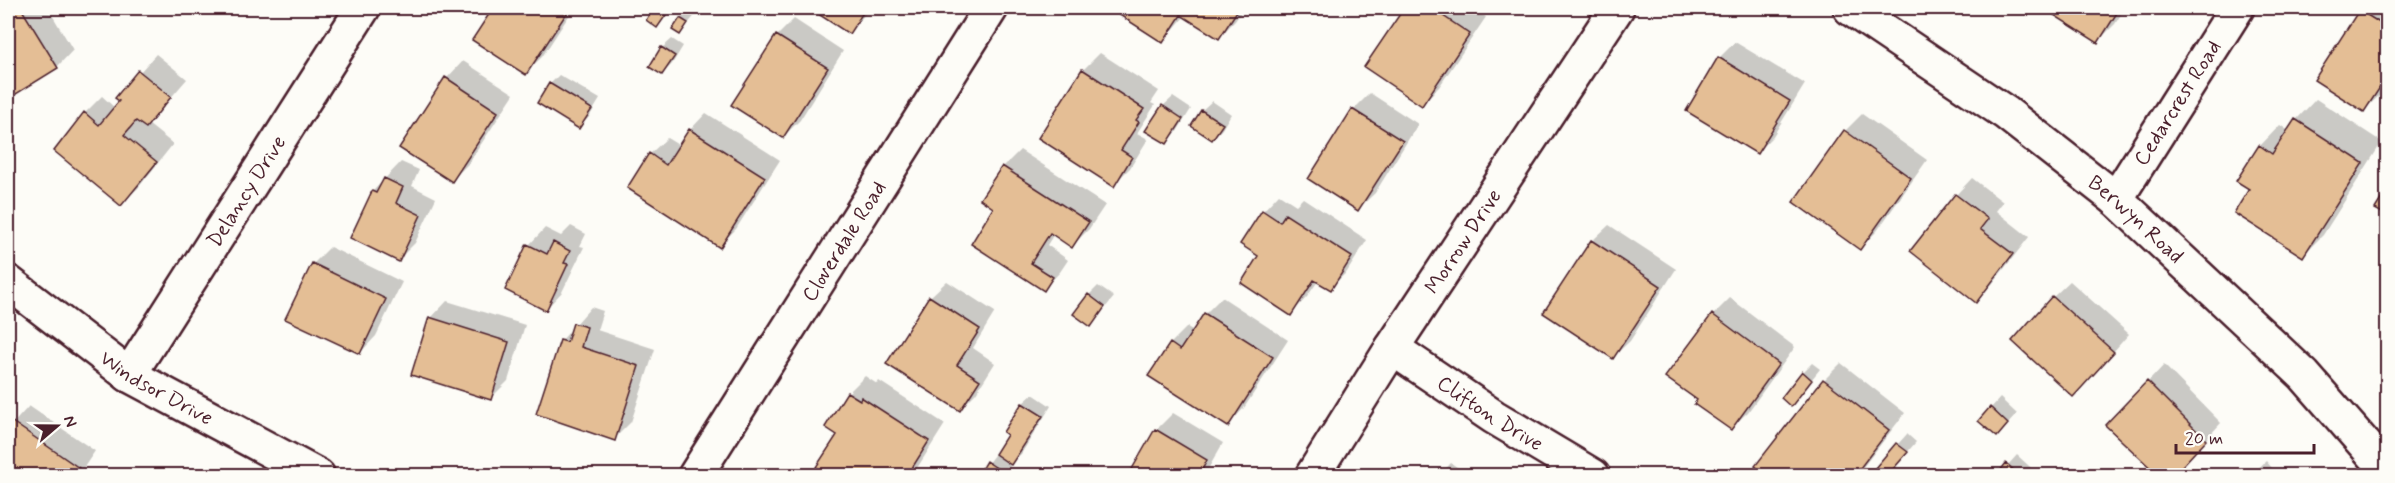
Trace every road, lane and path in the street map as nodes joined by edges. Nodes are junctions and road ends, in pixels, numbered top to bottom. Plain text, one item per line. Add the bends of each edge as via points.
1 (363, 8) edge
2 (991, 8) edge
3 (1617, 8) edge
4 (1850, 8) edge
5 (2237, 8) edge
6 (2116, 199) junction
7 (8, 282) edge
8 (1392, 348) junction
9 (129, 375) junction
10 (2388, 471) edge
11 (318, 476) edge
12 (695, 476) edge
13 (1312, 476) edge
14 (1593, 476) edge

1 - 9 street, Delancy Drive
2 - 12 street, Cloverdale Road
3 - 8 street, Morrow Drive
4 - 6 street, Berwyn Road via 2006,113
5 - 6 street, Cedarcrest Road
6 - 10 street, Berwyn Road via 2304,375
7 - 9 street, Windsor Drive
8 - 13 street, Morrow Drive
8 - 14 street, Clifton Drive via 1494,417
9 - 11 street, Windsor Drive

